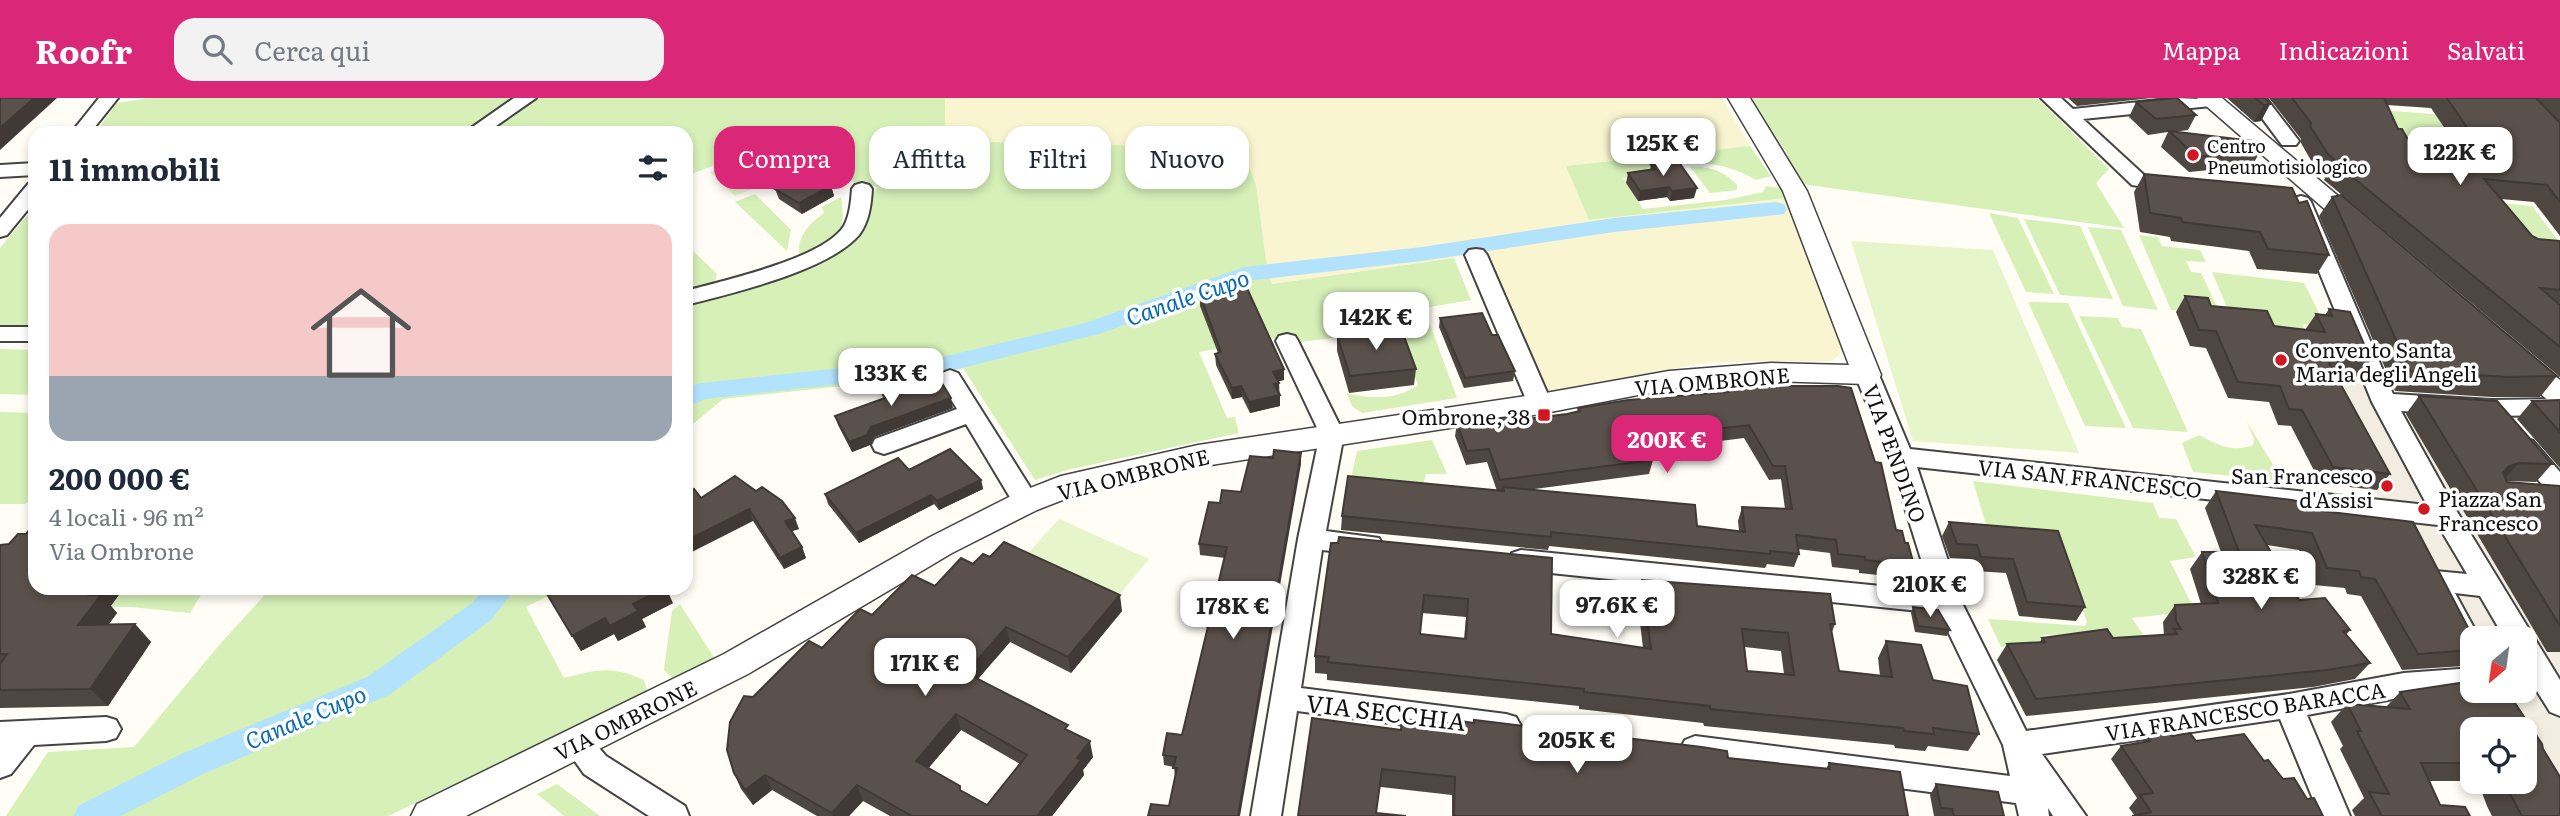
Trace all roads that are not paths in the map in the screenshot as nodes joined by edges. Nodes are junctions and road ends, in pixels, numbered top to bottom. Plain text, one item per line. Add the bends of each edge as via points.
1 (109, 98) edge
2 (527, 98) edge
3 (1739, 98) edge
4 (2050, 98) edge
5 (2256, 98) edge
6 (2209, 99) edge
7 (2068, 115) junction
8 (86, 126) edge
9 (484, 126) edge
10 (2289, 141) dead end
11 (28, 169) edge
12 (0, 170) edge
13 (2193, 188) edge
14 (862, 189) dead end
15 (28, 197) edge
16 (2331, 202) junction
17 (0, 231) edge
18 (2383, 246) edge
19 (1476, 255) dead end
20 (693, 296) edge
21 (0, 334) edge
22 (28, 334) edge
23 (1287, 341) dead end
24 (2498, 343) edge
25 (1867, 376) junction
26 (950, 378) dead end
27 (2560, 395) edge
28 (2385, 402) junction
29 (1540, 404) junction
30 (2560, 407) edge
31 (2491, 408) junction
32 (972, 413) junction
33 (1332, 434) junction
34 (884, 445) dead end
35 (1901, 457) junction
36 (2552, 493) edge
37 (1026, 502) junction
38 (2446, 516) junction
39 (1311, 539) junction
40 (1394, 547) edge
41 (1491, 557) edge
42 (2488, 586) junction
43 (1948, 603) junction
44 (2511, 626) edge
45 (2460, 628) edge
46 (2543, 677) edge
47 (2460, 681) edge
48 (1285, 698) junction
49 (2560, 704) edge
50 (2289, 706) junction
51 (106, 729) dead end
52 (1533, 729) edge
53 (13, 734) edge
54 (577, 743) junction
55 (2018, 745) junction
56 (1670, 746) edge
57 (0, 765) edge
58 (2031, 803) edge
59 (430, 816) edge
60 (674, 816) edge
61 (1266, 816) edge
62 (2071, 816) edge
63 (2335, 816) edge

1 - 8 street
2 - 9 street
3 - 25 street, VIA PENDINO via 1795,191
4 - 7 street
5 - 10 street
6 - 7 street
6 - 16 street
7 - 13 street via 2139,181
11 - 12 street
14 - 20 street via 851,230 821,255
15 - 17 street
16 - 18 street
16 - 28 street via 2294,201
19 - 29 street
21 - 22 street
23 - 33 street
24 - 27 street
25 - 29 street, VIA OMBRONE via 1771,372 1669,380
25 - 35 street, VIA PENDINO
26 - 32 street
28 - 31 street
28 - 38 street
29 - 33 street, VIA OMBRONE
30 - 31 street
31 - 36 street
32 - 34 street
32 - 37 street
33 - 37 street, VIA OMBRONE via 1198,456 1072,484
33 - 39 street
35 - 38 street, VIA SAN FRANCESCO
35 - 43 street, VIA PENDINO
37 - 54 street, VIA OMBRONE via 941,545 736,664
38 - 42 street
39 - 40 street
39 - 48 street
41 - 43 street
42 - 44 street
42 - 45 street via 2435,581
43 - 55 street, VIA PENDINO
46 - 49 street
47 - 50 street, VIA FRANCESCO BARACCA via 2403,685
48 - 52 street, VIA SECCHIA
48 - 61 street
50 - 55 street, VIA FRANCESCO BARACCA
50 - 63 street
51 - 53 street
53 - 57 street
54 - 59 street, VIA OMBRONE
54 - 60 street via 595,765
55 - 58 street, VIA PENDINO
55 - 62 street
56 - 58 street

